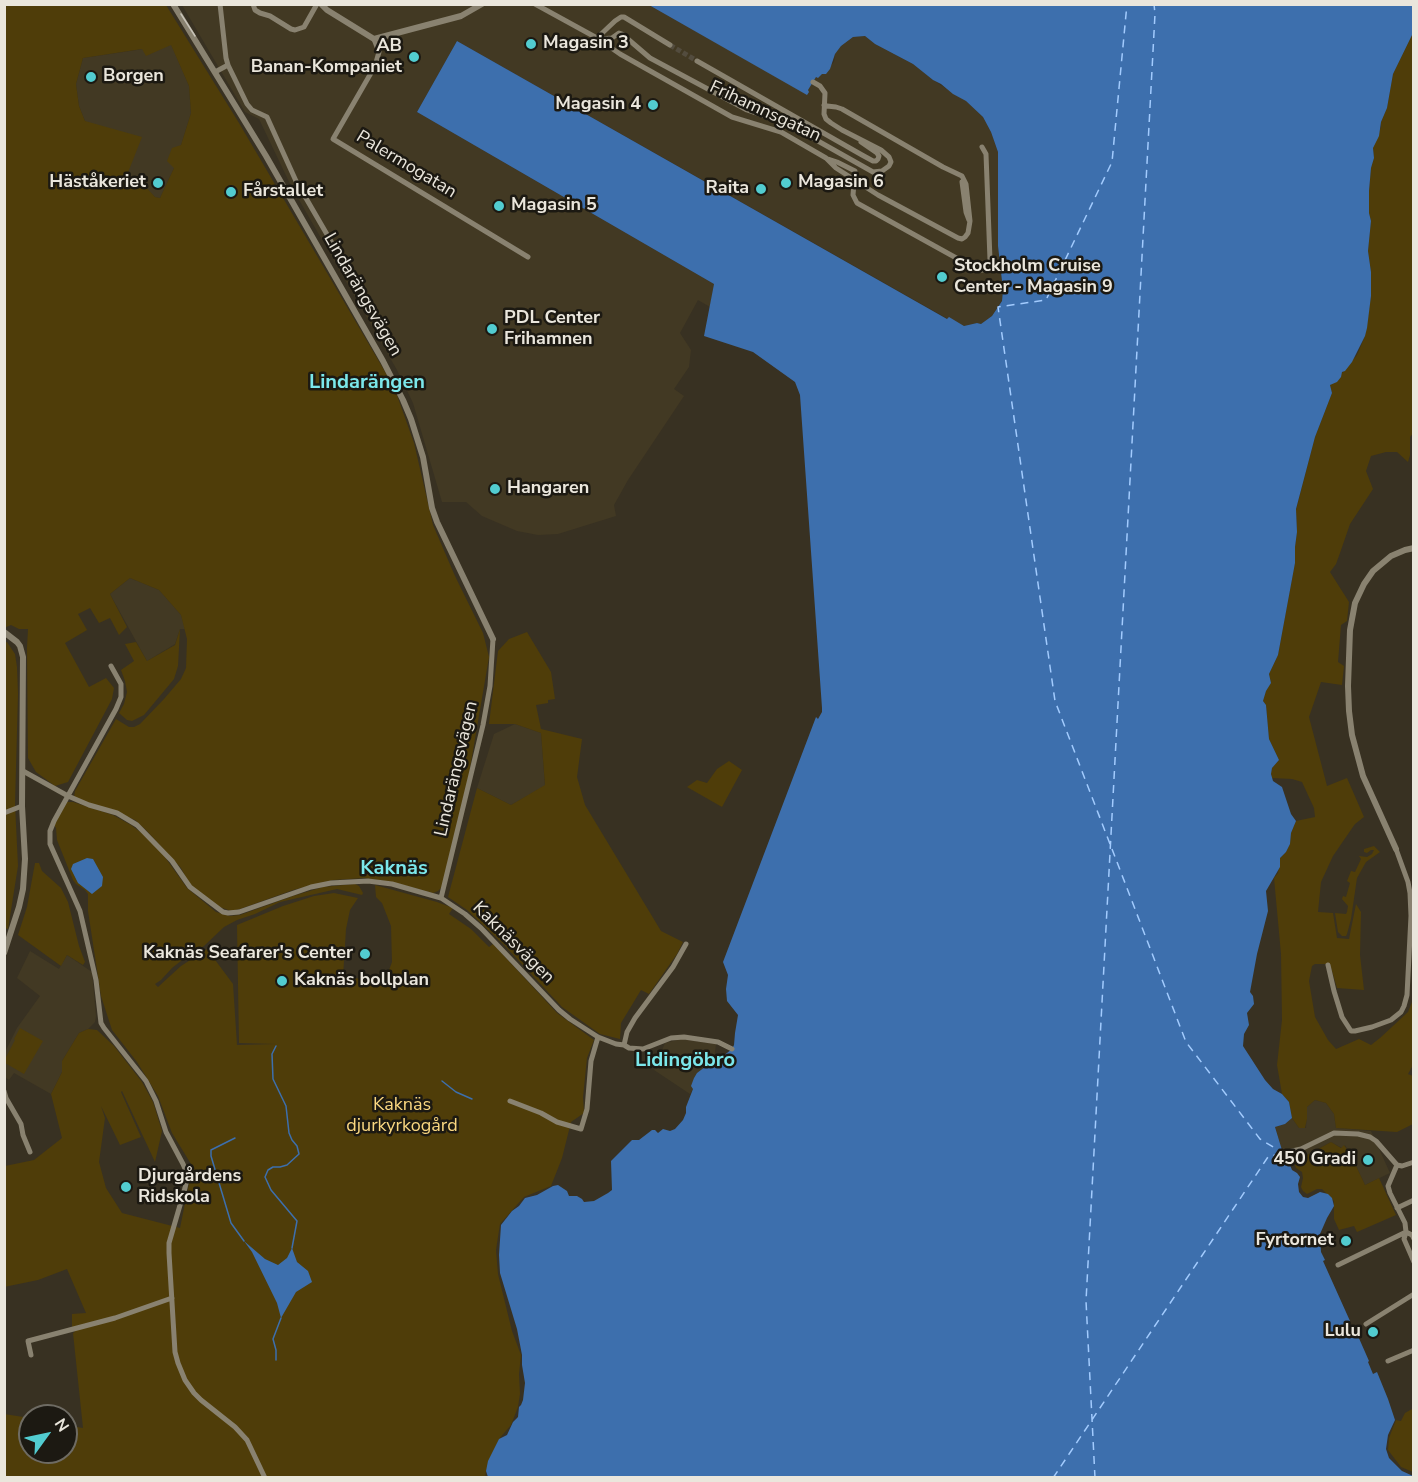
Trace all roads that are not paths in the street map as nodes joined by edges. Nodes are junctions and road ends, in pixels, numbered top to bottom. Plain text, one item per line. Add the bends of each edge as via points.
1 (173, 4) edge
2 (219, 4) edge
3 (253, 4) edge
4 (319, 4) edge
5 (482, 4) edge
6 (536, 4) edge
7 (597, 38) junction
8 (374, 39) junction
9 (670, 45) tunnel mouth
10 (697, 61) tunnel mouth
11 (228, 65) junction
12 (215, 72) junction
13 (813, 82) dead end
14 (824, 105) junction
15 (855, 137) junction
16 (982, 147) dead end
17 (826, 158) junction
18 (854, 179) junction
19 (332, 243) dead end
20 (528, 257) dead end
21 (1413, 548) edge
22 (4, 632) edge
23 (493, 639) joint
24 (111, 666) dead end
25 (23, 771) junction
26 (68, 796) junction
27 (22, 806) junction
28 (4, 813) edge
29 (1396, 849) joint
30 (441, 898) junction
31 (686, 944) dead end
32 (1411, 951) edge
33 (4, 953) edge
34 (1328, 965) dead end
35 (598, 1037) junction
36 (624, 1045) junction
37 (732, 1048) dead end
38 (4, 1091) edge
39 (510, 1101) dead end
40 (30, 1152) dead end
41 (1288, 1152) dead end
42 (1413, 1162) edge
43 (1397, 1165) junction
44 (1413, 1200) edge
45 (1397, 1208) junction
46 (1406, 1232) junction
47 (1413, 1239) edge
48 (1413, 1262) edge
49 (1338, 1264) dead end
50 (1413, 1294) edge
51 (172, 1298) junction
52 (1366, 1324) dead end
53 (1413, 1350) edge
54 (31, 1355) dead end
55 (1388, 1361) dead end
56 (265, 1478) edge

1 - 12 street, Lindarängsvägen
2 - 11 street
3 - 4 street via 255,10 295,30 304,27
4 - 8 street
5 - 8 street via 461,16
6 - 7 street, Frihamnsgatan
7 - 9 street via 624,16
7 - 15 street via 622,34 650,58 747,110 786,123 868,170 878,172 888,166 891,162 885,153
7 - 17 street, Frihamnsgatan via 732,117 781,132
8 - 20 street, Palermogatan via 379,52 375,66 333,139
10 - 15 street via 876,161 877,153
11 - 12 street
11 - 19 street via 247,104 267,117 296,181
12 - 23 street, Lindarängsvägen via 403,400 423,457 437,522
13 - 14 street via 825,93
14 - 15 street via 826,119
14 - 18 street, Frihamnsgatan via 842,109 962,176 970,212 965,237 958,238
16 - 18 street via 986,154 990,260 982,270 857,203
17 - 18 street, Frihamnsgatan
17 - 18 street via 855,171
21 - 29 street via 1391,556 1367,579 1355,603 1350,638 1348,695 1352,735 1363,776
22 - 25 street via 17,642 23,657
23 - 30 street, Lindarängsvägen via 483,725
24 - 26 street via 121,684 121,697
25 - 26 street, Kaknäsvägen
25 - 27 street
26 - 30 street, Kaknäsvägen via 117,813 137,825 172,861 190,887 228,913 311,887 342,882 392,884
26 - 51 street via 52,824 50,844 80,911 96,980 100,1019 146,1081 186,1171 169,1243
27 - 28 street
27 - 33 street via 23,888
29 - 32 street via 1410,893
30 - 35 street, Kaknäsvägen via 481,928 559,1010
31 - 36 street via 635,1018
32 - 34 street via 1404,1006 1391,1020 1355,1031 1348,1028 1342,1017
35 - 36 street, Kaknäsvägen
35 - 39 street via 581,1129
36 - 37 street, Kaknäsvägen via 643,1049 684,1037
38 - 40 street
41 - 43 street via 1334,1133 1366,1135
42 - 43 street
43 - 45 street via 1388,1186
44 - 45 street
45 - 46 street
46 - 47 street
46 - 48 street via 1404,1239
46 - 49 street
50 - 52 street
51 - 54 street via 28,1341
51 - 56 street via 176,1352 185,1380 201,1400 247,1440
53 - 55 street

